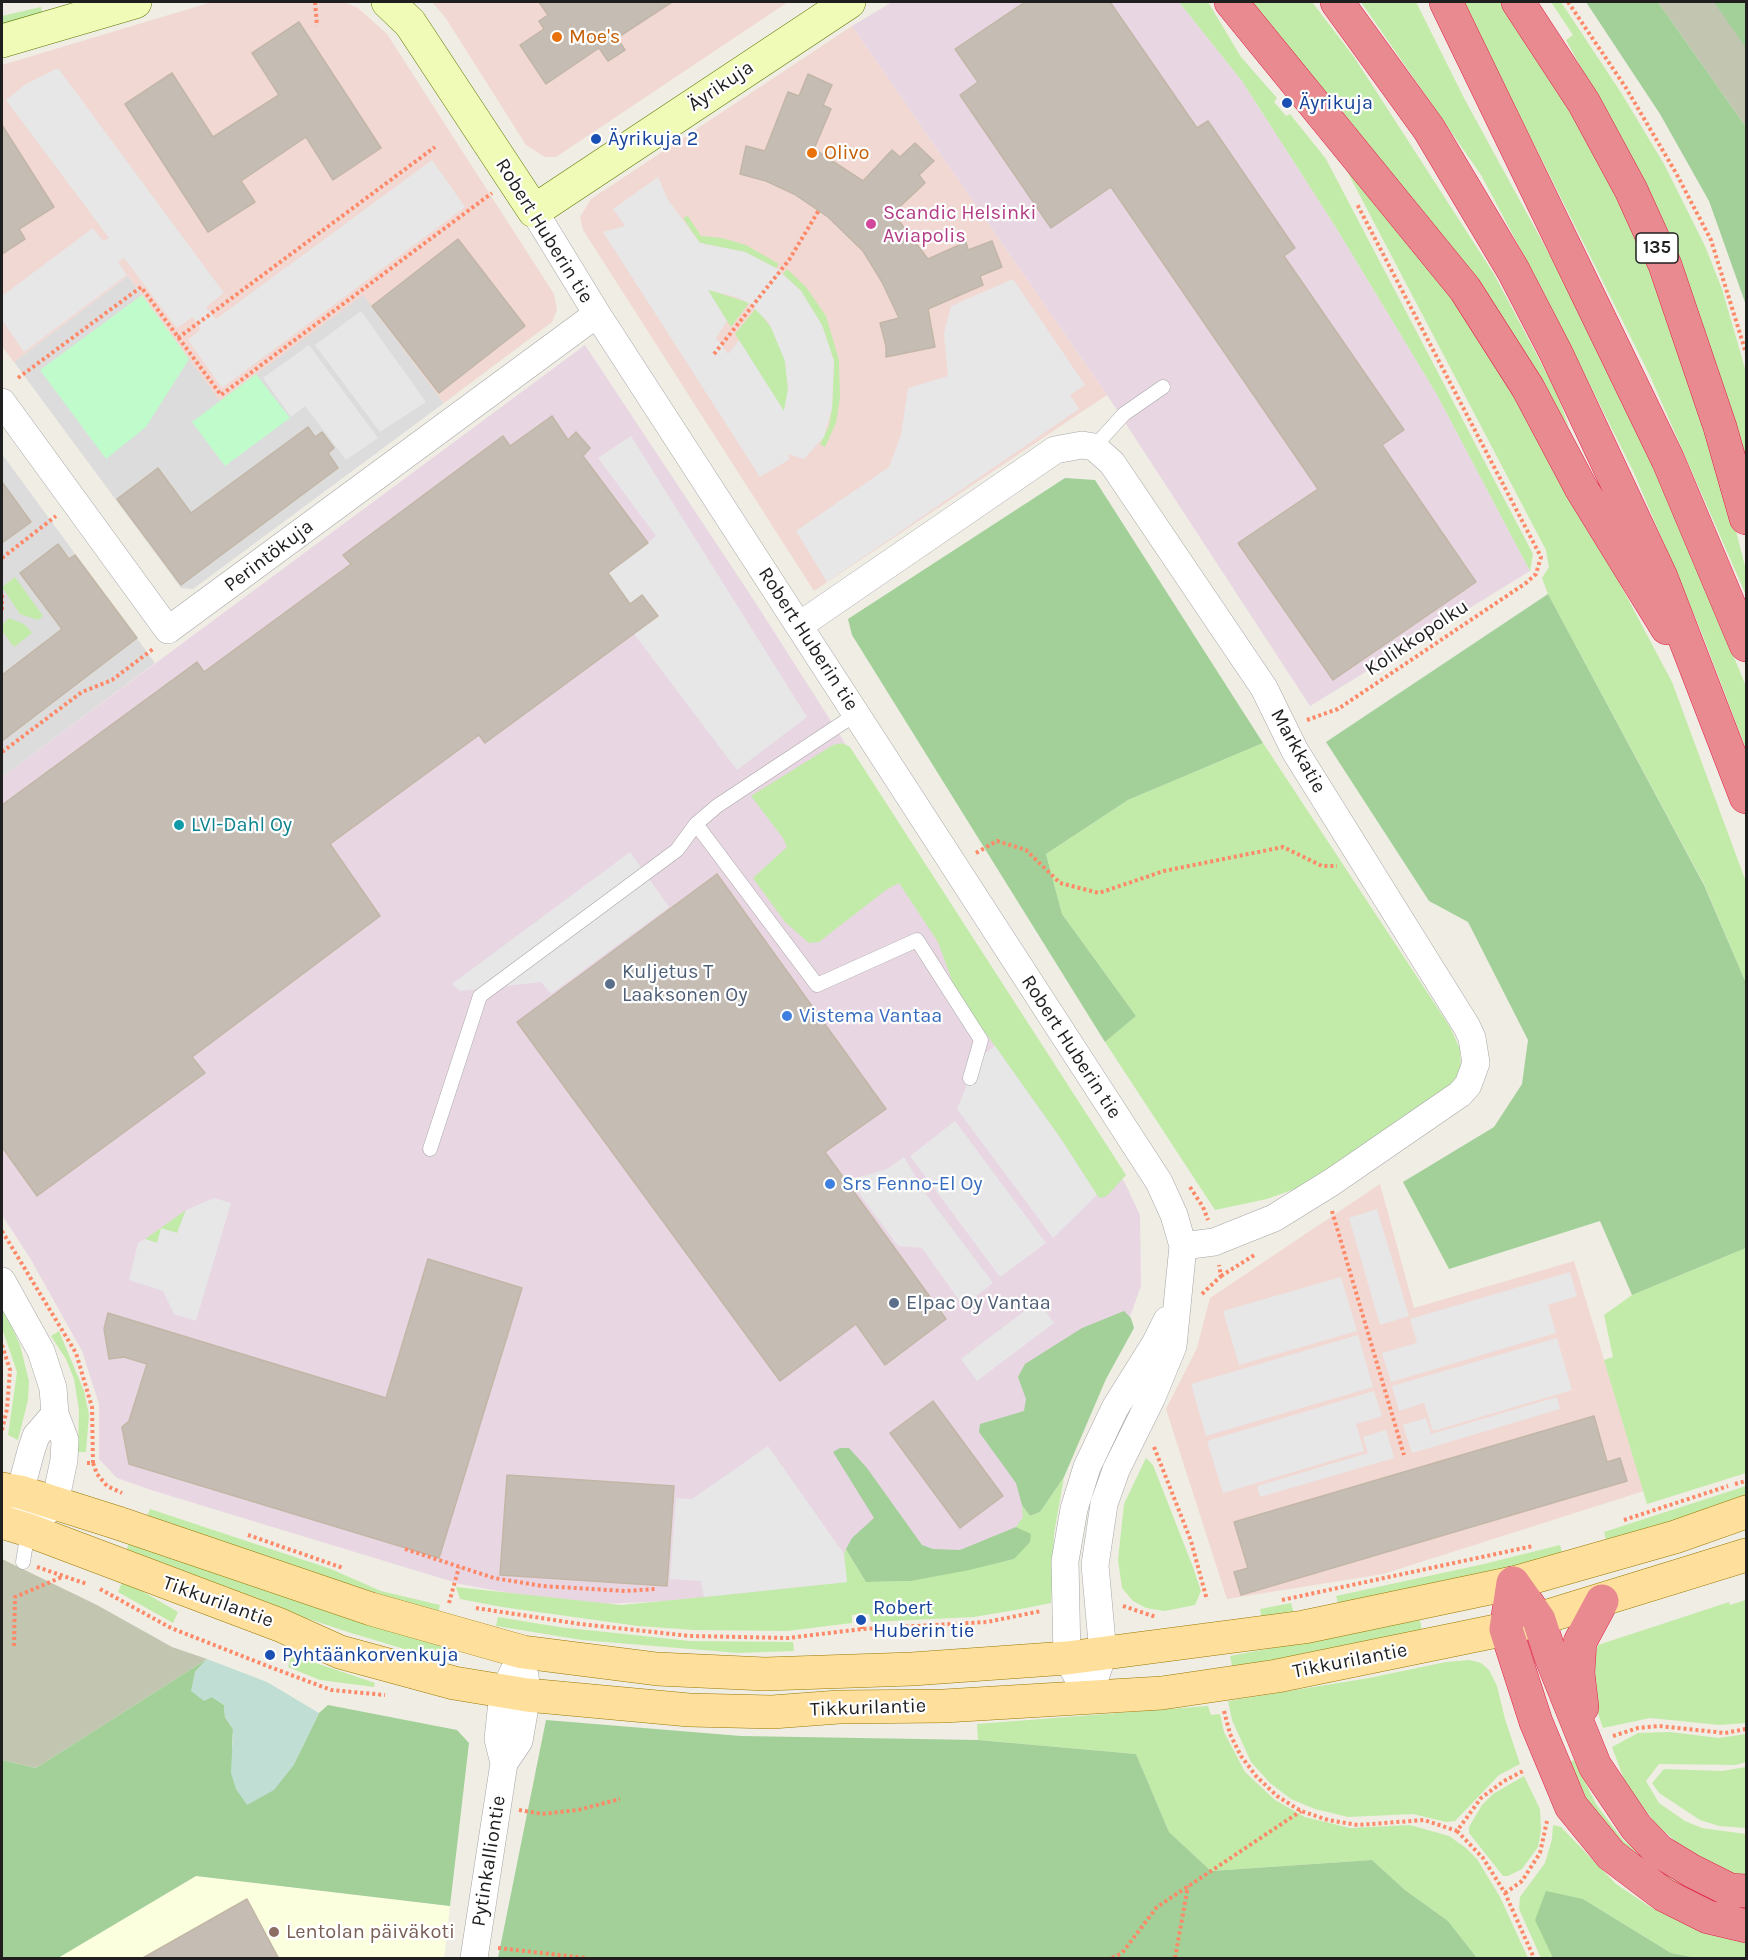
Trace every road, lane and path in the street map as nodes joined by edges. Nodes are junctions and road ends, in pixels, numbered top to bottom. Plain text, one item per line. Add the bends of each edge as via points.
1 (135, 2) edge
2 (315, 2) edge
3 (388, 2) edge
4 (849, 2) edge
5 (1231, 2) edge
6 (1337, 2) edge
7 (1518, 2) edge
8 (1568, 2) edge
9 (1447, 6) edge
10 (317, 26) dead end
11 (2, 40) edge
12 (435, 147) dead end
13 (496, 190) dead end
14 (1354, 198) dead end
15 (819, 210) dead end
16 (534, 211) junction
17 (597, 314) junction
18 (178, 338) junction
19 (1746, 353) edge
20 (714, 354) dead end
21 (18, 378) dead end
22 (1163, 387) dead end
23 (2, 402) edge
24 (1094, 447) junction
25 (57, 515) dead end
26 (1746, 518) edge
27 (2, 558) edge
28 (2, 595) edge
29 (2, 611) edge
30 (800, 625) junction
31 (168, 630) junction
32 (1746, 645) edge
33 (1700, 677) junction
34 (856, 714) junction
35 (1301, 722) dead end
36 (2, 752) edge
37 (1746, 797) edge
38 (696, 824) junction
39 (975, 853) dead end
40 (1367, 867) junction
41 (970, 1078) dead end
42 (430, 1149) dead end
43 (1330, 1204) dead end
44 (1183, 1246) junction
45 (1261, 1250) dead end
46 (1221, 1276) dead end
47 (2, 1281) edge
48 (1179, 1295) junction
49 (2, 1345) edge
50 (55, 1414) junction
51 (2, 1431) edge
52 (1154, 1446) dead end
53 (1404, 1455) dead end
54 (64, 1460) junction
55 (1746, 1481) edge
56 (11, 1490) edge
57 (127, 1496) dead end
58 (55, 1503) junction
59 (1746, 1512) edge
60 (1622, 1521) dead end
61 (15, 1526) edge
62 (236, 1531) dead end
63 (1538, 1545) dead end
64 (405, 1549) dead end
65 (1746, 1555) edge
66 (23, 1562) joint
67 (459, 1567) junction
68 (346, 1569) dead end
69 (63, 1576) junction
70 (1513, 1583) junction
71 (655, 1589) dead end
72 (437, 1600) dead end
73 (1207, 1600) dead end
74 (1276, 1601) dead end
75 (1602, 1601) junction
76 (448, 1603) junction
77 (459, 1605) dead end
78 (470, 1607) dead end
79 (1100, 1607) junction
80 (1066, 1609) junction
81 (1166, 1616) dead end
82 (861, 1620) dead end
83 (1539, 1620) junction
84 (862, 1629) junction
85 (1506, 1629) junction
86 (14, 1646) dead end
87 (522, 1652) junction
88 (1103, 1654) junction
89 (1067, 1658) junction
90 (515, 1694) junction
91 (387, 1695) dead end
92 (1089, 1696) junction
93 (1221, 1701) dead end
94 (1746, 1729) edge
95 (1597, 1744) junction
96 (1523, 1771) dead end
97 (620, 1799) dead end
98 (498, 1806) junction
99 (1302, 1811) junction
100 (1548, 1814) dead end
101 (1457, 1831) junction
102 (1188, 1886) junction
103 (1746, 1891) edge
104 (1505, 1893) junction
105 (1746, 1926) edge
106 (476, 1952) edge
107 (586, 1959) edge
108 (1112, 1959) edge
109 (1176, 1959) edge
110 (1534, 1959) edge

1 - 11 street
2 - 10 path
3 - 16 street, Robert Huberin tie via 410,23
4 - 16 street, Äyrikuja
5 - 33 highway via 1466,289 1528,388 1648,601
6 - 33 highway via 1429,129 1513,270 1556,352 1661,577
7 - 26 highway, 135 via 1584,103 1631,190 1665,265
8 - 19 path via 1626,88 1711,240
9 - 32 highway via 1668,460
12 - 18 path
13 - 18 path via 221,395
14 - 35 path, Kolikkopolku via 1541,557 1540,566 1526,584 1338,709
15 - 20 path via 789,260
16 - 17 street, Robert Huberin tie
17 - 30 street, Robert Huberin tie
17 - 31 street, Perintökuja
18 - 21 path via 141,287
22 - 24 lane via 1124,414
23 - 31 street
24 - 30 street via 1070,445 1055,450
24 - 40 street, Markkatie via 1112,463 1264,688 1294,751
25 - 27 path
28 - 29 path
30 - 34 street, Robert Huberin tie
31 - 36 path via 149,654 112,680 82,692
33 - 37 highway
34 - 38 lane
34 - 44 street, Robert Huberin tie via 1159,1182
38 - 41 lane via 817,985 917,940 981,1040
38 - 42 lane via 677,850 480,996
39 - 40 path via 997,841 1026,850 1060,883 1099,893 1164,871 1283,847 1322,866
40 - 44 street, Markkatie via 1467,1027 1476,1053 1468,1085 1449,1103 1274,1218 1214,1242
43 - 53 path
44 - 48 street, Robert Huberin tie
45 - 46 path
47 - 50 street via 41,1351 53,1388
48 - 79 street, Robert Huberin tie via 1173,1346 1108,1487 1095,1565
48 - 80 street, Robert Huberin tie via 1155,1344 1114,1408 1087,1467 1074,1509 1065,1561
49 - 51 path via 9,1370
50 - 54 street via 65,1440
50 - 56 street via 36,1436
52 - 73 path via 1191,1541
54 - 57 path via 93,1463 107,1486
54 - 58 street
55 - 60 path
56 - 58 main road, Tikkurilantie
56 - 61 street
58 - 61 street
58 - 87 main road, Tikkurilantie via 371,1609
59 - 70 main road, Tikkurilantie via 1675,1538
61 - 66 lane
61 - 90 main road, Tikkurilantie via 280,1625 340,1653
62 - 68 path
63 - 74 path
64 - 67 path
65 - 75 main road, Tikkurilantie
66 - 69 path
67 - 71 path via 542,1586
67 - 76 path
69 - 86 path via 15,1597
69 - 91 path via 97,1588 171,1628 278,1670 331,1689
70 - 83 highway
70 - 85 highway
70 - 88 main road, Tikkurilantie via 1304,1627
72 - 76 path
75 - 83 main road, Tikkurilantie
75 - 95 highway via 1580,1642 1578,1673
76 - 77 path
78 - 84 path via 690,1636 788,1638
79 - 81 path via 1128,1606 1155,1617
79 - 88 street, Robert Huberin tie
80 - 84 path via 979,1624
80 - 89 street, Robert Huberin tie
82 - 84 path
83 - 85 main road, Tikkurilantie
83 - 95 highway via 1551,1657
85 - 92 main road, Tikkurilantie via 1277,1676 1162,1693
85 - 105 highway via 1536,1722 1571,1806 1611,1855 1664,1895 1708,1917
87 - 89 main road, Tikkurilantie via 657,1669 765,1674
87 - 90 street, Pytinkalliontie
88 - 89 main road, Tikkurilantie
88 - 92 street, Robert Huberin tie
89 - 92 street, Robert Huberin tie
90 - 92 main road, Tikkurilantie via 689,1710 772,1712
90 - 98 street, Pytinkalliontie via 498,1739 504,1763
93 - 99 path via 1241,1756 1270,1789
94 - 95 path via 1725,1733 1659,1726 1638,1728
95 - 103 highway via 1614,1798 1659,1851 1730,1890
96 - 101 path via 1481,1798
97 - 98 path via 542,1814
98 - 106 street, Pytinkalliontie
99 - 101 path via 1358,1825 1424,1820
99 - 102 path
100 - 104 path via 1540,1853 1522,1881
101 - 104 path via 1483,1858
102 - 108 path via 1157,1906 1122,1953
102 - 109 path
104 - 110 path
106 - 107 path

